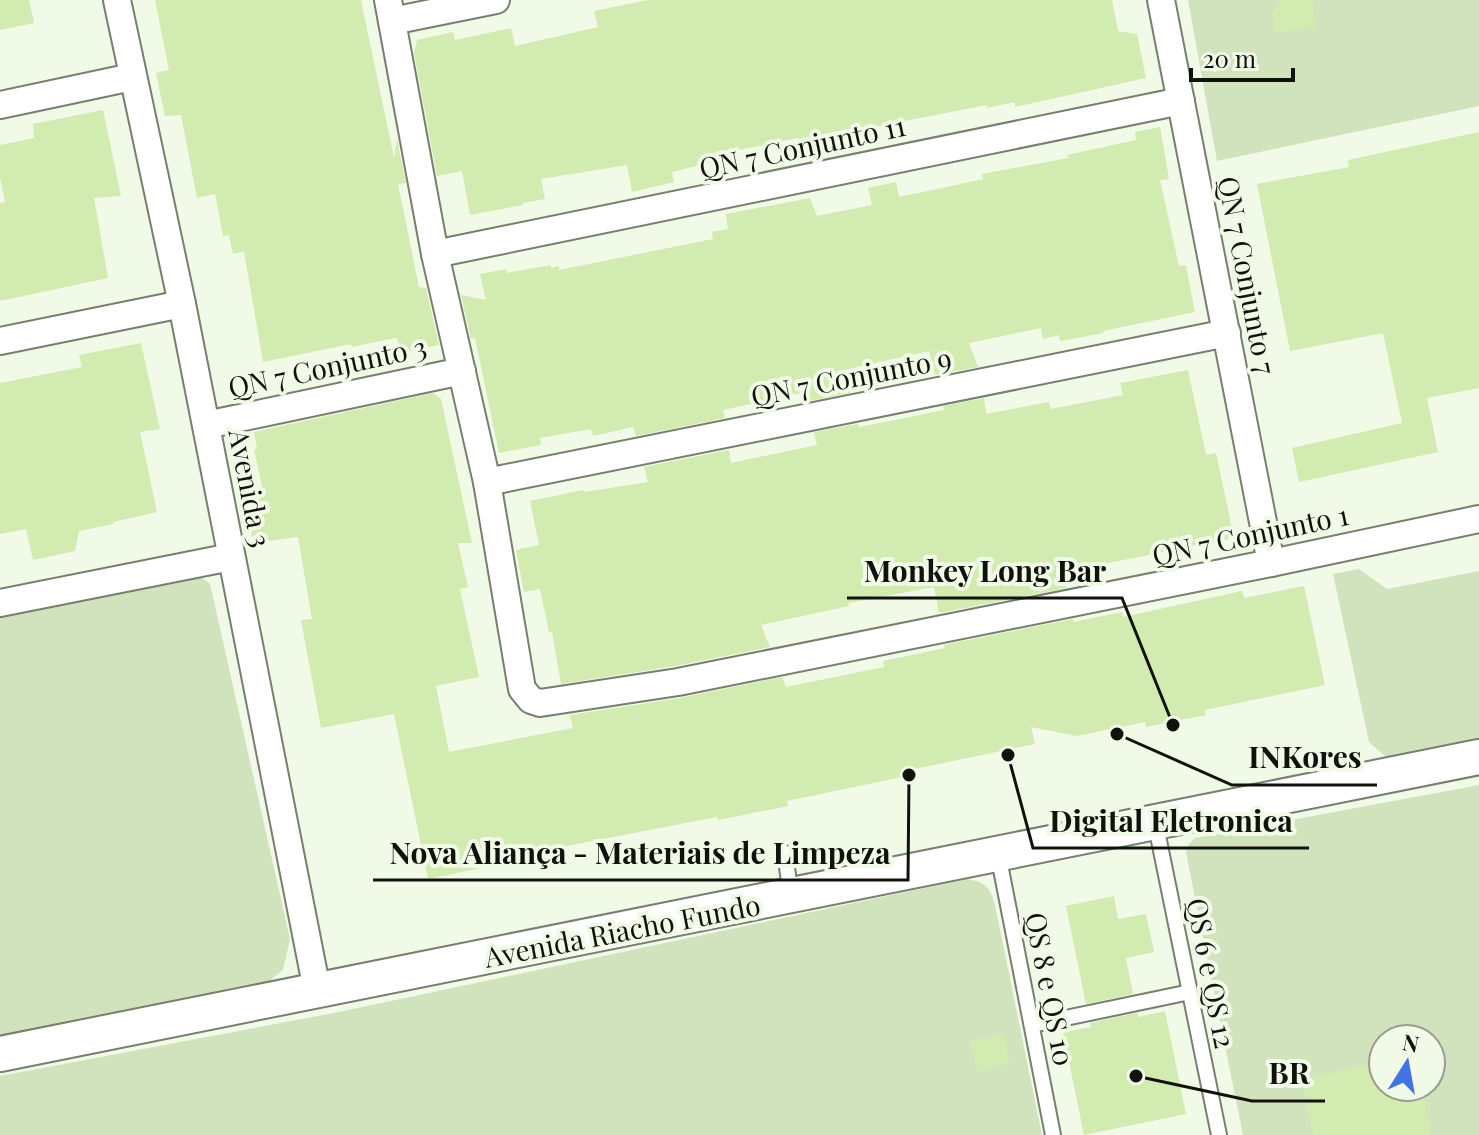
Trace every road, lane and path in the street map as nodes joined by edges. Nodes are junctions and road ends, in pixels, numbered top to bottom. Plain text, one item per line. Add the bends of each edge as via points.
1 (117, 0) edge
2 (496, 0) edge
3 (1161, 0) edge
4 (390, 10) edge
5 (132, 77) junction
6 (1181, 101) junction
7 (0, 105) edge
8 (435, 254) junction
9 (182, 304) junction
10 (1227, 333) junction
11 (0, 341) edge
12 (462, 371) junction
13 (206, 425) junction
14 (487, 482) junction
15 (1479, 519) edge
16 (231, 557) junction
17 (1271, 563) junction
18 (0, 603) edge
19 (1479, 757) edge
20 (1155, 821) junction
21 (785, 853) dead end
22 (998, 854) junction
23 (791, 896) junction
24 (317, 990) junction
25 (1190, 992) junction
26 (1032, 1025) junction
27 (0, 1054) edge
28 (1053, 1135) edge
29 (1219, 1135) edge

1 - 5 street, Avenida 3
2 - 4 street
3 - 6 street, QN 7 Conjunto 7
4 - 8 street
5 - 7 street
5 - 9 street, Avenida 3
6 - 8 street, QN 7 Conjunto 11
6 - 10 street, QN 7 Conjunto 7
8 - 12 street
9 - 11 street
9 - 13 street, Avenida 3
10 - 14 street, QN 7 Conjunto 9
10 - 17 street, QN 7 Conjunto 7
12 - 13 street, QN 7 Conjunto 3
12 - 14 street
13 - 16 street, Avenida 3
14 - 17 street, QN 7 Conjunto 1 via 522,689 540,703 678,682
15 - 17 street, QN 7 Conjunto 1
16 - 18 street
16 - 24 street, Avenida 3
19 - 20 street, Avenida Riacho Fundo
20 - 22 street, Avenida Riacho Fundo
20 - 25 lane, QS 6 e QS 12
21 - 23 lane
22 - 23 street, Avenida Riacho Fundo
22 - 26 lane, QS 8 e QS 10
23 - 24 street, Avenida Riacho Fundo
24 - 27 street, Avenida Riacho Fundo
25 - 26 lane
25 - 29 lane, QS 6 e QS 12
26 - 28 lane, QS 8 e QS 10

